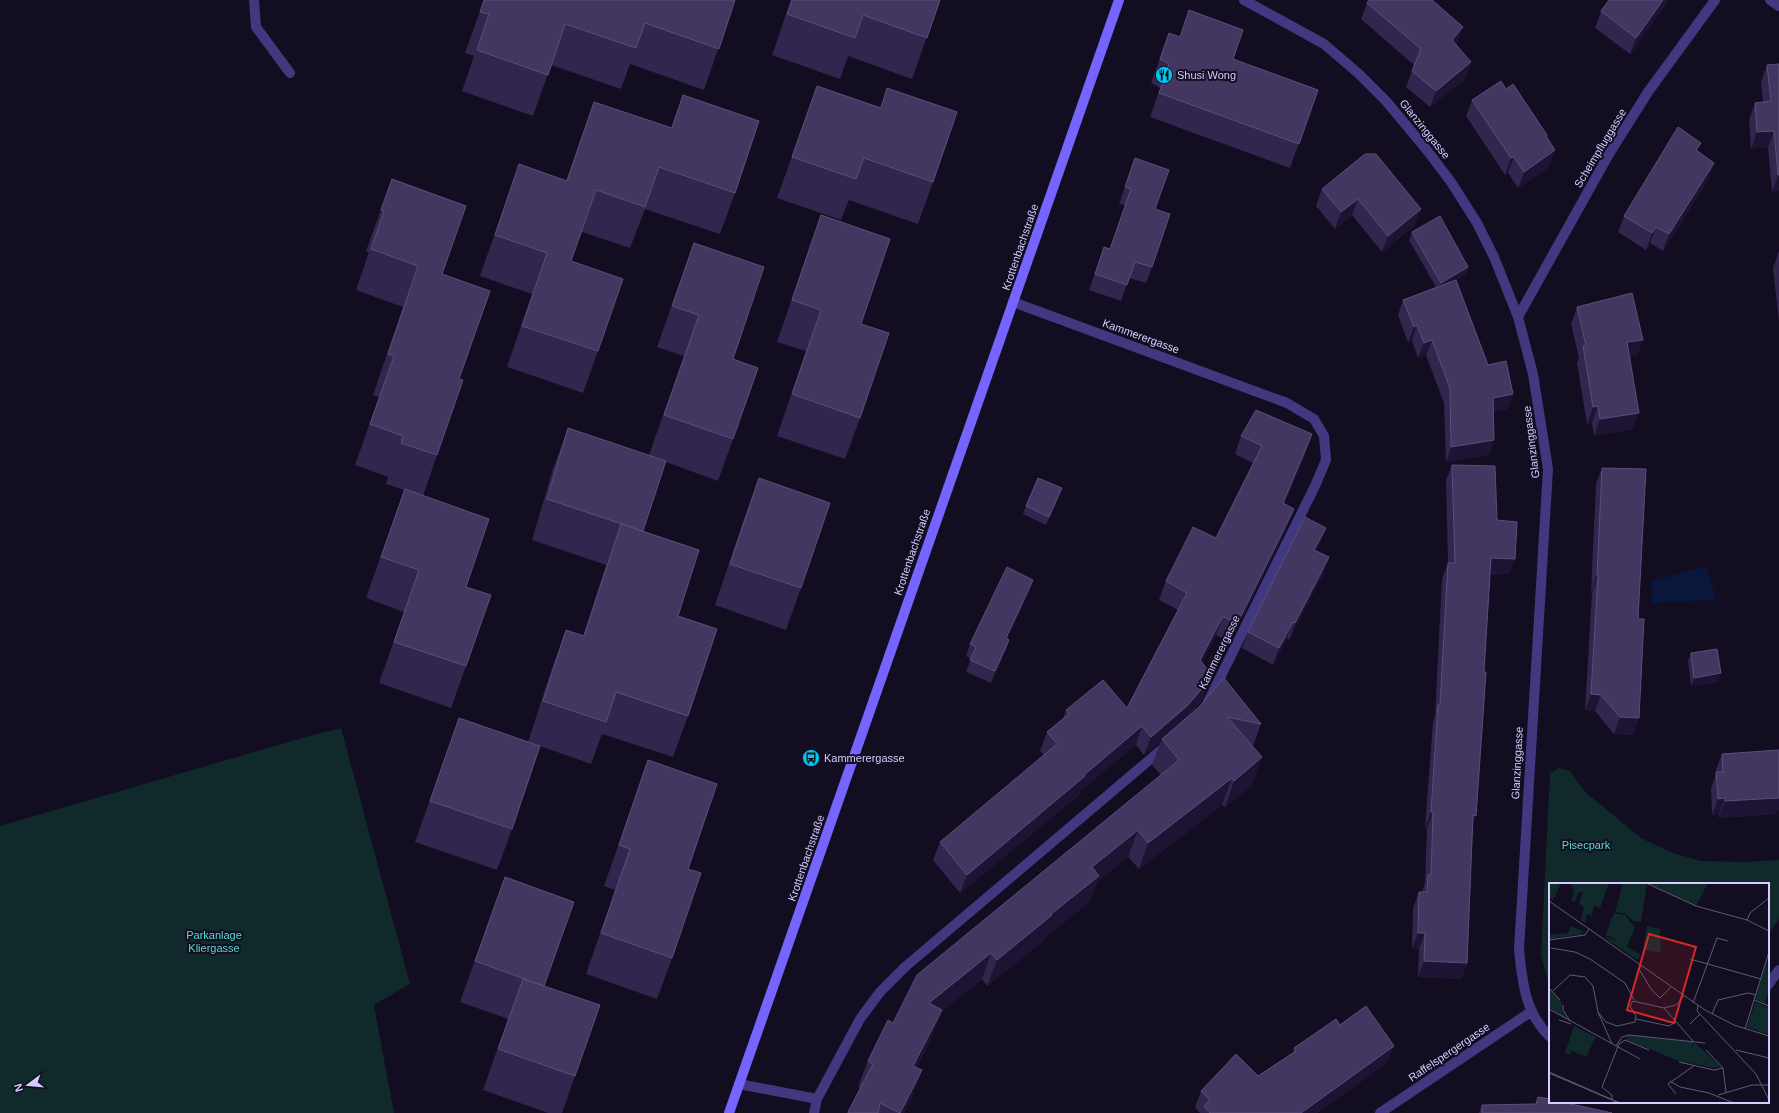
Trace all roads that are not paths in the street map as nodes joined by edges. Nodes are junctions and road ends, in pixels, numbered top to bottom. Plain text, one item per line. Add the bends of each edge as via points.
1 (254, 0) edge
2 (1119, 0) edge
3 (1244, 0) edge
4 (1715, 0) edge
5 (1770, 0) edge
6 (1779, 6) edge
7 (290, 73) dead end
8 (1013, 302) junction
9 (1518, 317) junction
10 (1202, 709) edge
11 (1174, 739) edge
12 (1779, 970) edge
13 (1769, 984) edge
14 (1532, 1012) junction
15 (1549, 1036) edge
16 (739, 1084) junction
17 (817, 1099) junction
18 (729, 1113) edge
19 (814, 1113) edge
20 (1380, 1113) edge

1 - 7 street via 256,27
2 - 8 main road, Krottenbachstraße
3 - 9 street, Glanzinggasse via 1324,44 1386,101 1451,182 1477,223
4 - 9 street, Scheimpfluggasse via 1648,92 1621,135
5 - 6 street
8 - 10 street, Kammerergasse via 1287,403 1314,419 1324,436 1326,460 1315,486 1207,704
8 - 16 main road, Krottenbachstraße
9 - 14 street, Glanzinggasse via 1533,374 1548,469 1519,949 1522,984
11 - 17 street via 900,972 880,992 860,1019
12 - 13 street
14 - 15 street, Glanzinggasse
14 - 20 street, Raffelspergergasse
16 - 17 street
16 - 18 main road, Krottenbachstraße
17 - 19 street

